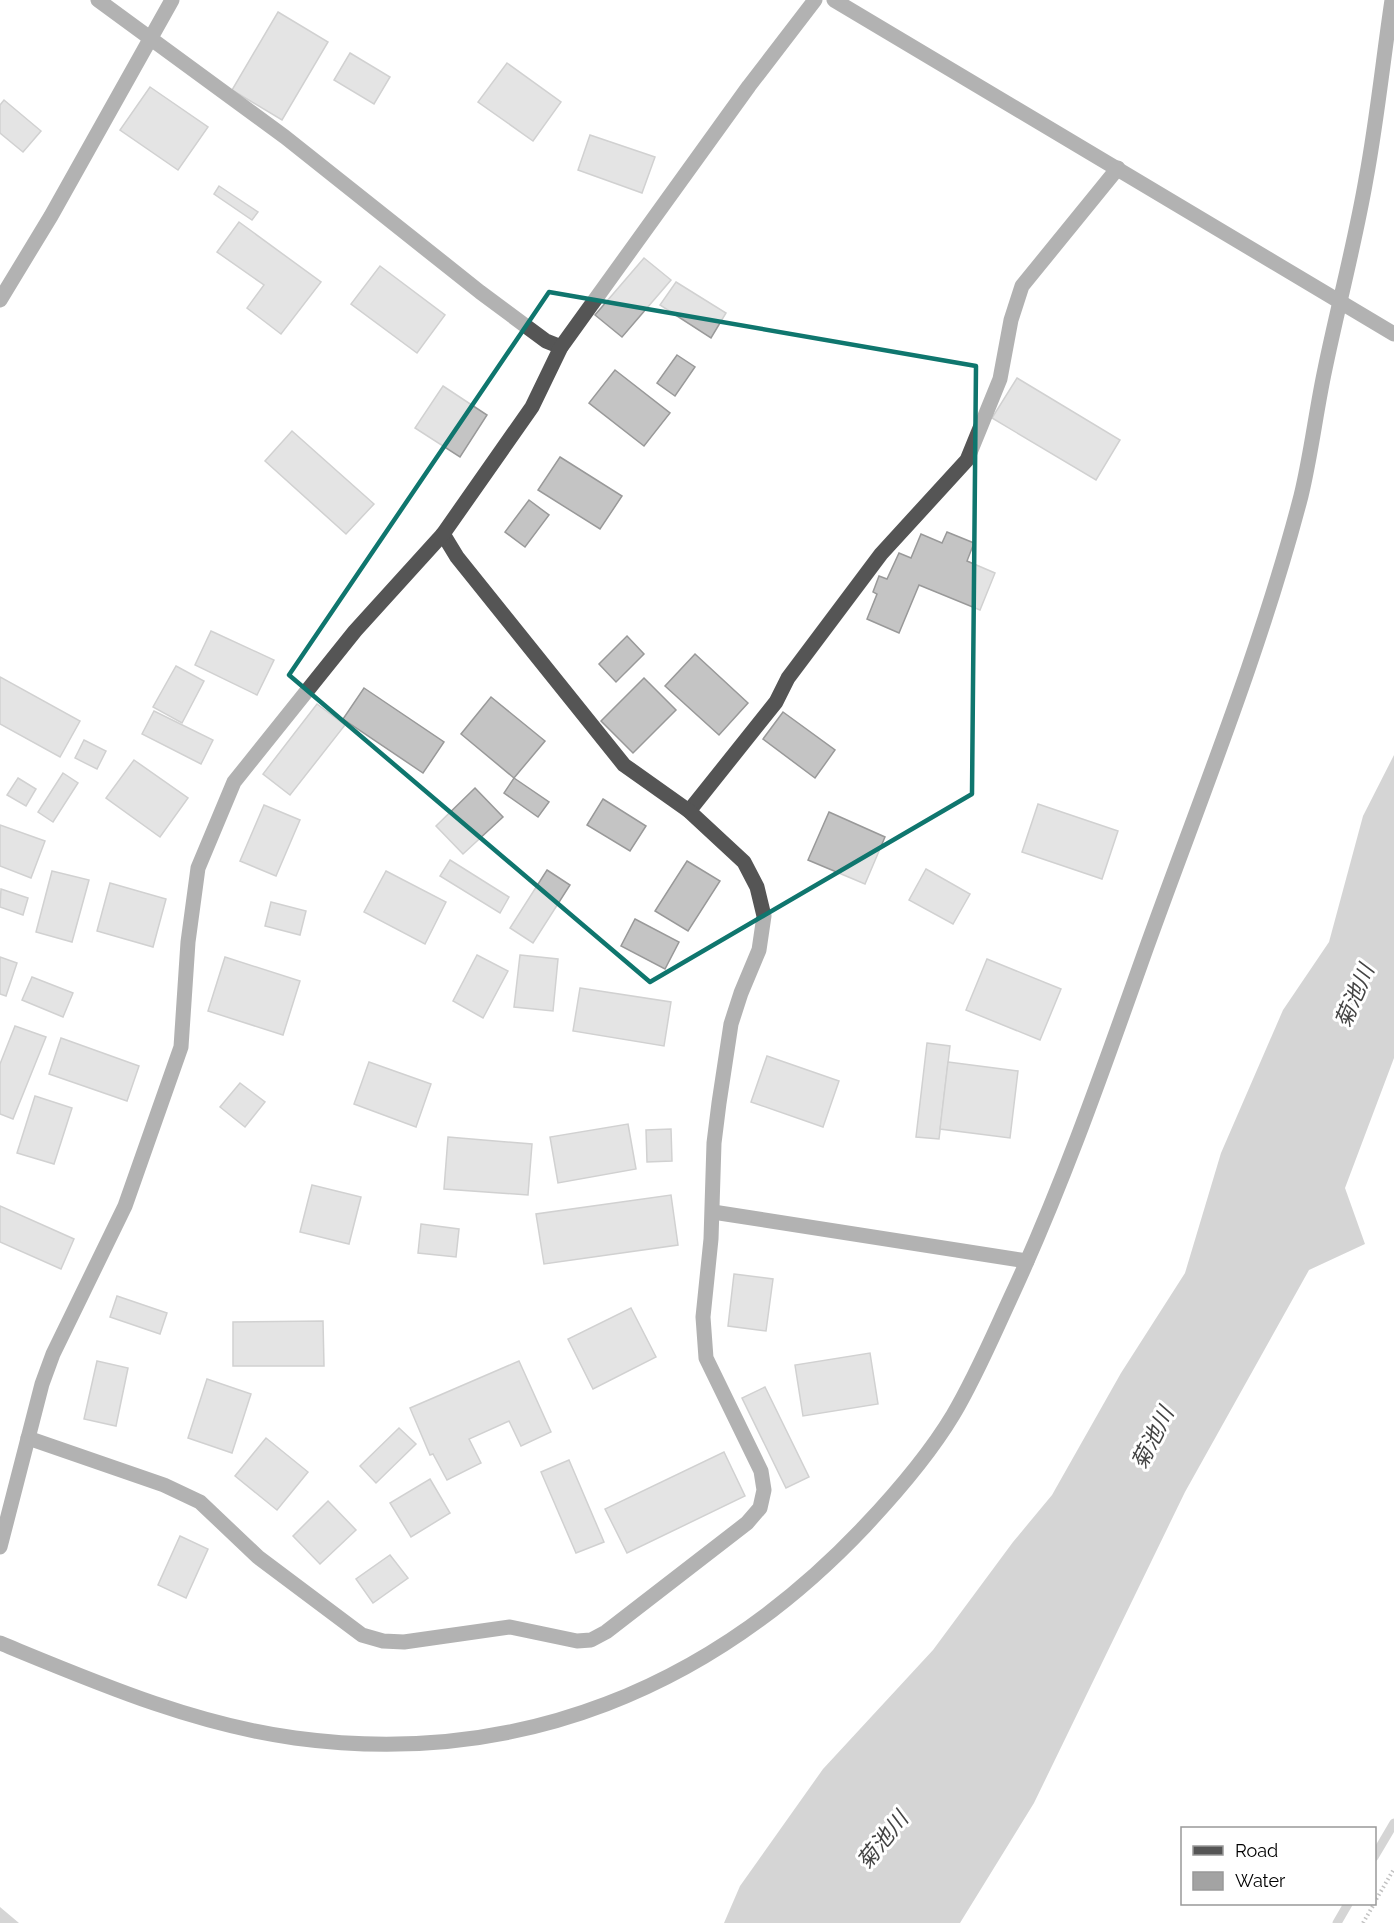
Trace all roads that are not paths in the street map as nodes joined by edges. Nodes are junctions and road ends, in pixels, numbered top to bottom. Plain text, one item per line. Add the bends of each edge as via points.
1 (98, 0) edge
2 (172, 0) edge
3 (815, 0) edge
4 (834, 0) edge
5 (1392, 0) edge
6 (150, 39) junction
7 (1118, 168) junction
8 (0, 300) edge
9 (1339, 302) junction
10 (1394, 334) edge
11 (561, 347) junction
12 (443, 534) junction
13 (689, 811) junction
14 (712, 1212) junction
15 (1027, 1261) junction
16 (28, 1438) junction
17 (0, 1547) edge
18 (0, 1643) edge

1 - 6 street
2 - 6 street
3 - 11 street
4 - 7 street
5 - 9 street via 1366,180
6 - 8 street
6 - 11 street via 285,137 480,292 546,341
7 - 9 street
7 - 13 street via 1022,286 1000,379 967,460 881,554 788,678 776,702
9 - 10 street
9 - 15 street via 1303,489 1274,589 1086,1115
11 - 12 street via 532,407
12 - 13 street via 457,558 624,765
12 - 16 street via 355,631 234,782 224,802 198,868 181,1047 125,1206 53,1354
13 - 14 street via 744,862 757,887 764,916 759,950 741,993 724,1061 714,1143
14 - 15 street
14 - 16 street via 703,1317 706,1358 761,1471 764,1490 760,1508 705,1558 591,1640 551,1638 510,1627 404,1642 362,1635 284,1578 200,1502 164,1485
15 - 18 street via 952,1417 905,1480 838,1555 795,1594 715,1651 597,1707 540,1726 482,1738 389,1746 337,1743 234,1726 171,1708
16 - 17 street

